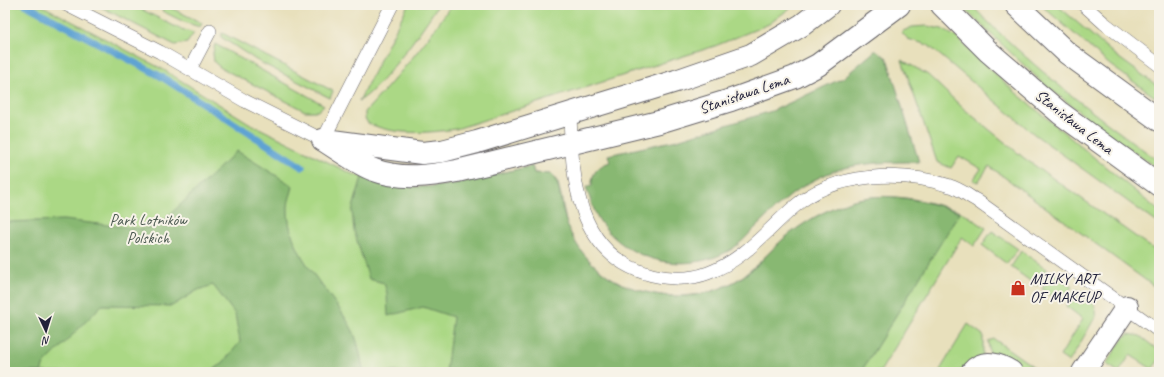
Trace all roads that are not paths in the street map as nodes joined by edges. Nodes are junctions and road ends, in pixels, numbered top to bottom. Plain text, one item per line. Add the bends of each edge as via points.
1 (67, 5) edge
2 (392, 5) edge
3 (828, 5) edge
4 (899, 5) edge
5 (942, 5) edge
6 (1016, 5) edge
7 (1084, 5) edge
8 (210, 31) dead end
9 (1159, 65) edge
10 (190, 69) junction
11 (570, 114) junction
12 (1159, 120) edge
13 (323, 140) junction
14 (571, 143) junction
15 (1159, 185) edge
16 (1127, 307) junction
17 (1159, 331) edge
18 (972, 372) edge
19 (1011, 372) edge
20 (1083, 372) edge

1 - 10 lane
2 - 13 lane
3 - 11 street via 802,25 751,55
4 - 14 street, Stanisława Lema via 818,65 795,77 674,117
5 - 15 street, Stanisława Lema via 989,52 1054,108
6 - 12 street via 1067,53
7 - 9 lane
8 - 10 lane
10 - 13 lane via 245,101
11 - 13 street via 477,142 429,152 402,151
11 - 14 lane
13 - 14 street, Stanisława Lema via 374,170 427,177
14 - 16 lane via 579,200 586,220 608,252 644,273 665,278 687,278 708,274 744,254 795,206 817,193 847,182 905,176 951,186 976,200
16 - 17 lane
16 - 20 street
18 - 19 street via 988,364 1000,365

